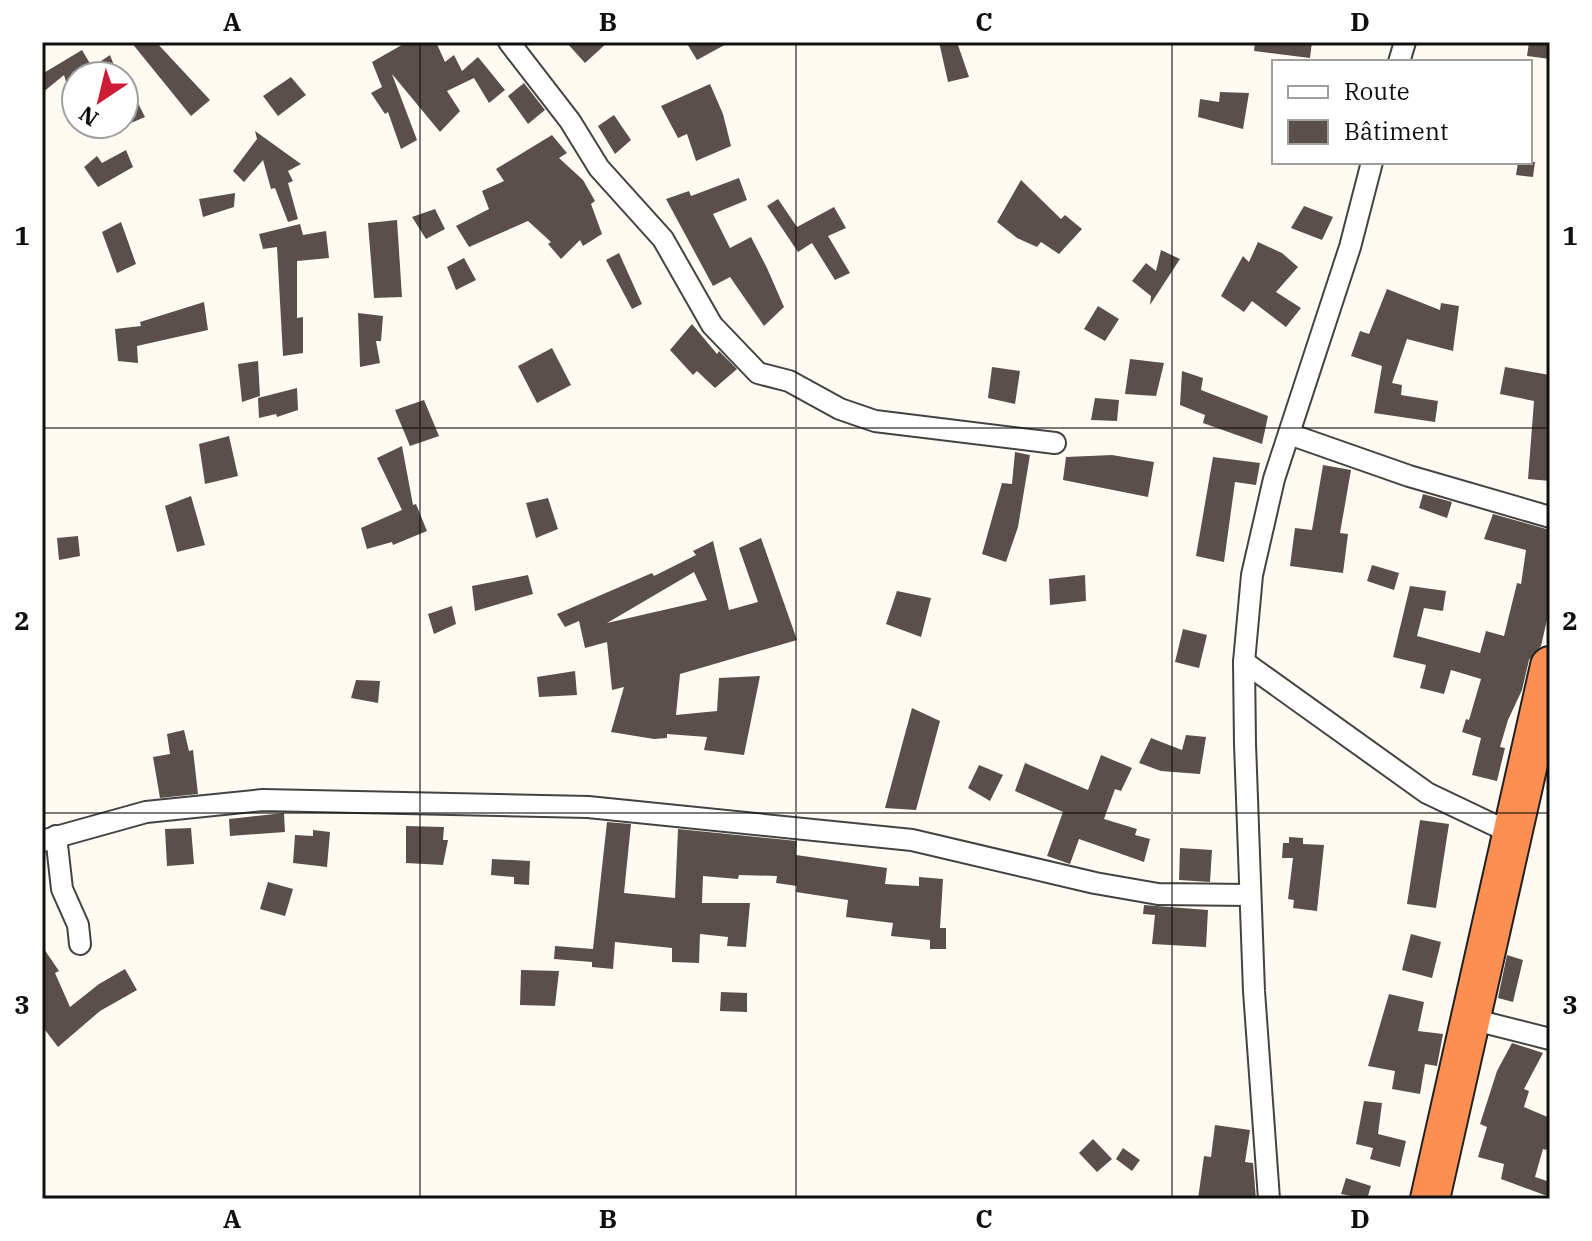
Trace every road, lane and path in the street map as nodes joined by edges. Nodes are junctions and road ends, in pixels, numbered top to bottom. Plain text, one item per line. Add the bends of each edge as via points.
1 (509, 42) edge
2 (1371, 164) edge
3 (1292, 435) junction
4 (1055, 443) dead end
5 (1550, 517) edge
6 (1244, 662) junction
7 (1550, 666) edge
8 (1513, 834) junction
9 (49, 838) edge
10 (1250, 895) junction
11 (80, 944) dead end
12 (1471, 1019) junction
13 (1550, 1039) edge
14 (1269, 1199) edge
15 (1430, 1199) edge

1 - 4 street via 599,168 663,239 712,325 758,373 789,381 875,421
2 - 3 street
3 - 5 street
3 - 6 street via 1259,534
6 - 8 street via 1427,793
6 - 10 street
7 - 8 highway
8 - 12 highway
9 - 10 street via 146,812 278,799 588,807 912,840 1158,894
9 - 11 street
10 - 14 street
12 - 13 street
12 - 15 highway

